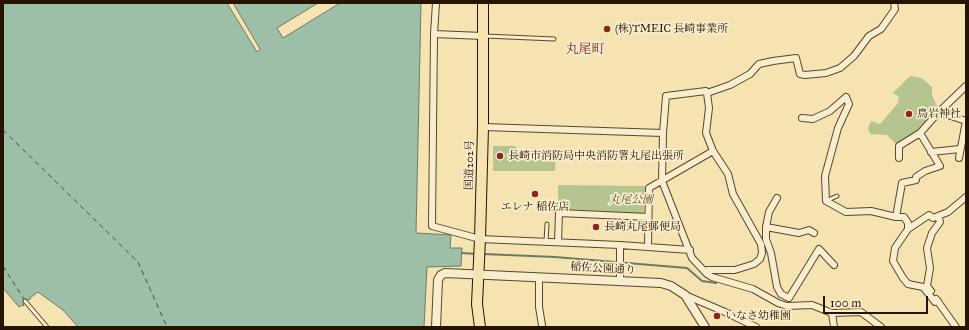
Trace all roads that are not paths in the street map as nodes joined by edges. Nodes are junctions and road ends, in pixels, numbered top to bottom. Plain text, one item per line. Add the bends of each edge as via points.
1 (436, 3) edge
2 (483, 3) edge
3 (894, 3) edge
4 (434, 34) junction
5 (484, 36) junction
6 (554, 38) dead end
7 (966, 86) edge
8 (707, 93) junction
9 (938, 113) junction
10 (802, 118) dead end
11 (966, 121) edge
12 (483, 127) junction
13 (663, 133) junction
14 (920, 133) junction
15 (960, 149) junction
16 (713, 151) junction
17 (931, 152) junction
18 (899, 158) dead end
19 (959, 158) dead end
20 (662, 181) junction
21 (837, 196) dead end
22 (966, 197) edge
23 (777, 198) dead end
24 (826, 201) junction
25 (938, 216) junction
26 (648, 217) junction
27 (896, 217) junction
28 (547, 224) dead end
29 (766, 228) junction
30 (908, 229) junction
31 (814, 233) dead end
32 (480, 242) junction
33 (546, 242) junction
34 (558, 242) junction
35 (620, 245) junction
36 (648, 246) junction
37 (690, 250) junction
38 (834, 265) dead end
39 (479, 270) junction
40 (704, 271) junction
41 (539, 277) junction
42 (620, 280) junction
43 (685, 295) junction
44 (25, 301) dead end
45 (938, 301) junction
46 (832, 313) junction
47 (542, 325) dead end
48 (47, 327) edge
49 (436, 327) edge
50 (480, 327) edge
51 (705, 327) edge
52 (756, 327) edge
53 (834, 327) edge
54 (882, 327) edge
55 (956, 327) edge

1 - 4 street
2 - 5 highway, 国道202号
3 - 8 street via 895,9 882,29 869,36 854,56 840,68 826,73 805,75 800,74 796,58 773,61 759,64 750,74
4 - 5 street
4 - 32 street via 432,226
5 - 6 lane
5 - 12 highway, 国道202号
7 - 9 street
8 - 13 street via 706,90 666,96
8 - 16 street via 706,133
9 - 11 street
9 - 14 street
10 - 24 street via 813,119 830,111 846,97 849,104 838,128 825,176
11 - 15 street
12 - 13 street
12 - 32 highway, 国道202号
13 - 20 street
14 - 17 street
14 - 18 street via 899,146
15 - 17 street
15 - 19 street
16 - 20 street
16 - 40 street via 728,174 733,194 761,244 762,253 754,264 735,270
17 - 27 street via 940,166 925,171 916,177 916,180 902,184
20 - 26 street via 649,188
20 - 37 street
21 - 24 lane
22 - 25 street via 948,212
23 - 29 street via 769,212
24 - 27 street via 846,212 871,211
25 - 30 street via 933,218 929,215
25 - 45 street via 940,222 932,233 927,248 930,268 927,286
26 - 34 street via 559,213
26 - 36 street
27 - 30 street via 904,218 908,223
28 - 33 lane
29 - 31 street via 799,233 809,230
29 - 38 street via 766,239 777,287 785,297 789,298 819,249
30 - 45 street via 895,248 893,261 908,284 923,286 935,302
32 - 33 street
32 - 39 highway, 国道202号
33 - 34 street
34 - 35 street
35 - 36 street
35 - 42 street
36 - 37 street
37 - 40 street via 696,263
39 - 41 street, 稲佐公園通り
39 - 49 street, 稲佐公園通り via 440,275
39 - 50 highway, 国道202号
40 - 46 street via 712,277 753,289 778,303 792,306 812,305
41 - 42 street, 稲佐公園通り
41 - 47 street via 538,307
42 - 43 street, 稲佐公園通り via 660,283 671,286
43 - 51 street, 稲佐公園通り
43 - 52 street
44 - 48 lane
45 - 55 street
46 - 53 street
46 - 54 street via 860,312

